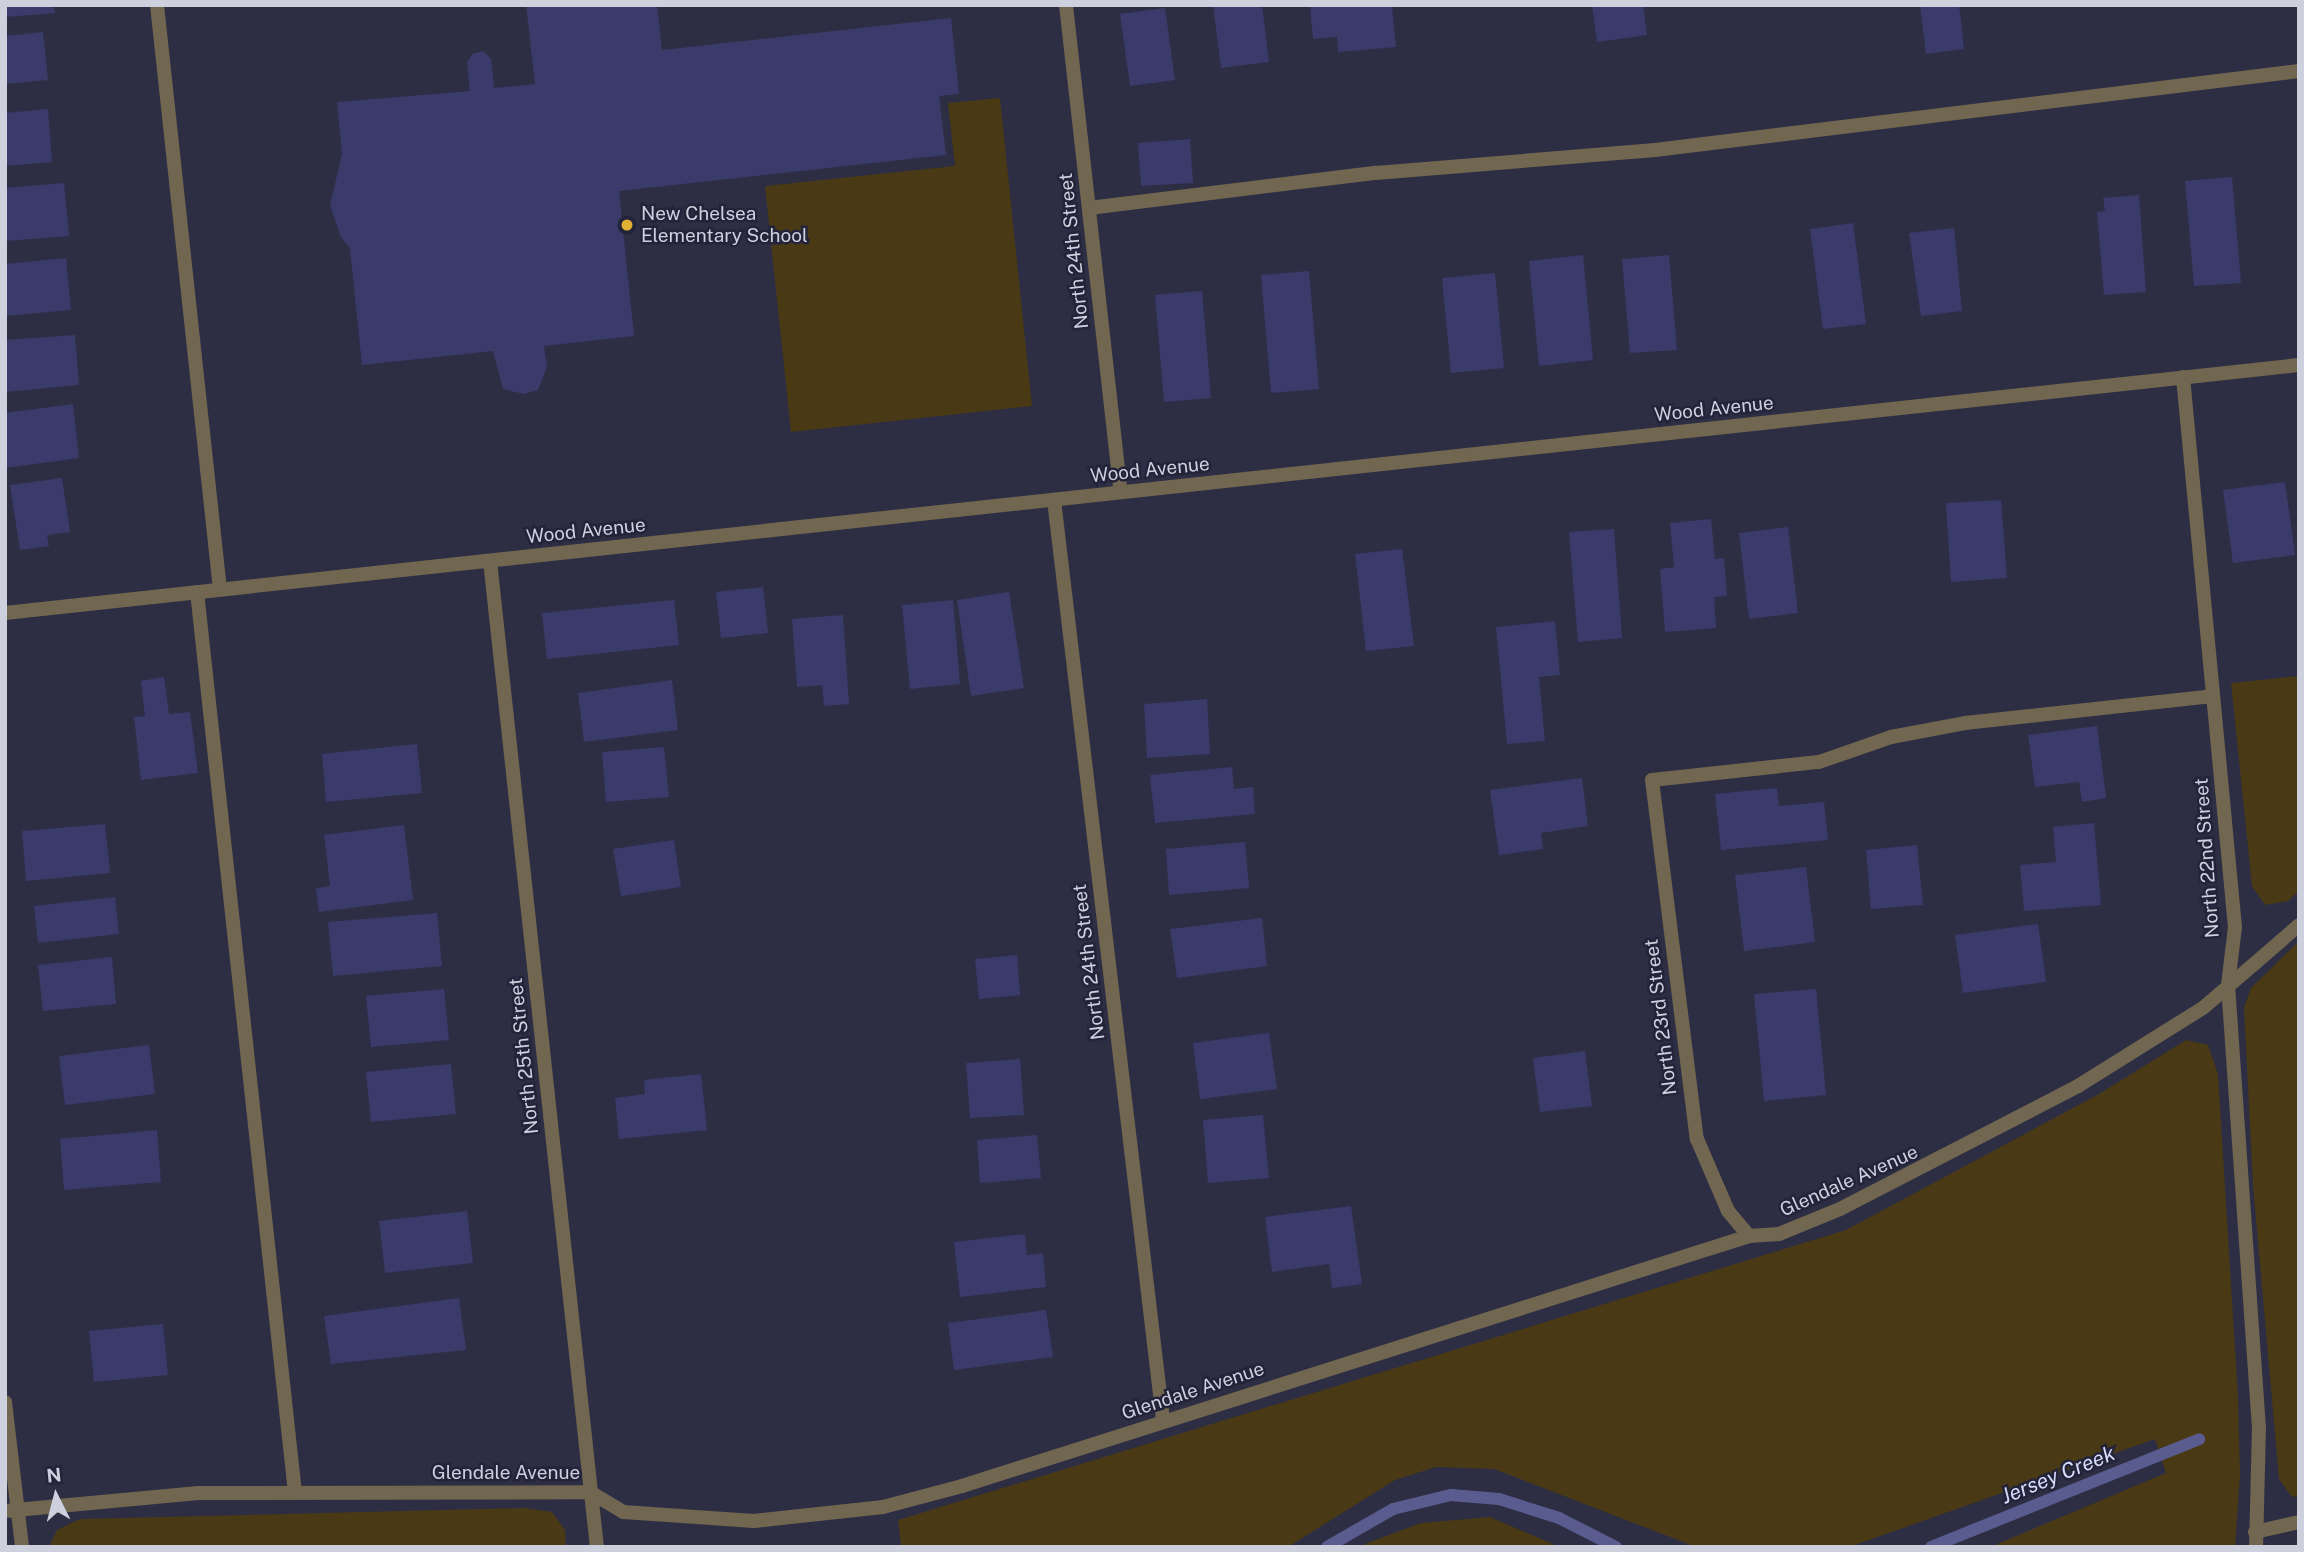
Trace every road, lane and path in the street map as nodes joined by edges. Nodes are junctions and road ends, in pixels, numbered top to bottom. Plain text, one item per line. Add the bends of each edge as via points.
1 (157, 5) edge
2 (1066, 5) edge
3 (2299, 71) edge
4 (1089, 208) junction
5 (2299, 365) edge
6 (2183, 377) junction
7 (1121, 492) junction
8 (1054, 499) junction
9 (491, 561) junction
10 (220, 590) junction
11 (197, 592) junction
12 (5, 613) edge
13 (2213, 696) junction
14 (2299, 925) edge
15 (2228, 985) junction
16 (1749, 1236) junction
17 (5, 1402) edge
18 (1163, 1420) junction
19 (590, 1492) junction
20 (295, 1493) junction
21 (11, 1511) edge
22 (2299, 1522) edge
23 (2256, 1539) edge
24 (22, 1547) edge
25 (597, 1547) edge

1 - 10 street
2 - 4 street, North 24th Street
3 - 4 street via 1655,150 1376,173
4 - 7 street, North 24th Street
5 - 6 street, Wood Avenue
6 - 7 street, Wood Avenue
6 - 13 street, North 22nd Street
7 - 8 street, Wood Avenue
8 - 9 street, Wood Avenue
8 - 18 street, North 24th Street
9 - 10 street, Wood Avenue
9 - 19 street, North 25th Street
10 - 11 street, Wood Avenue
11 - 12 street, Wood Avenue
11 - 20 street
13 - 15 street, North 22nd Street via 2235,927
13 - 16 street, North 23rd Street via 1965,723 1891,737 1819,762 1652,780 1697,1139 1728,1211
14 - 15 street, Glendale Avenue
15 - 16 street, Glendale Avenue via 2203,1008 2078,1086 1948,1157 1792,1229
15 - 23 street, North 22nd Street via 2259,1426
16 - 18 street, Glendale Avenue
17 - 21 street
18 - 19 street, Glendale Avenue via 883,1507 754,1521 623,1512
19 - 20 street, Glendale Avenue
19 - 25 street, North 25th Street
20 - 21 street, Glendale Avenue via 198,1493
21 - 24 street
22 - 23 street

